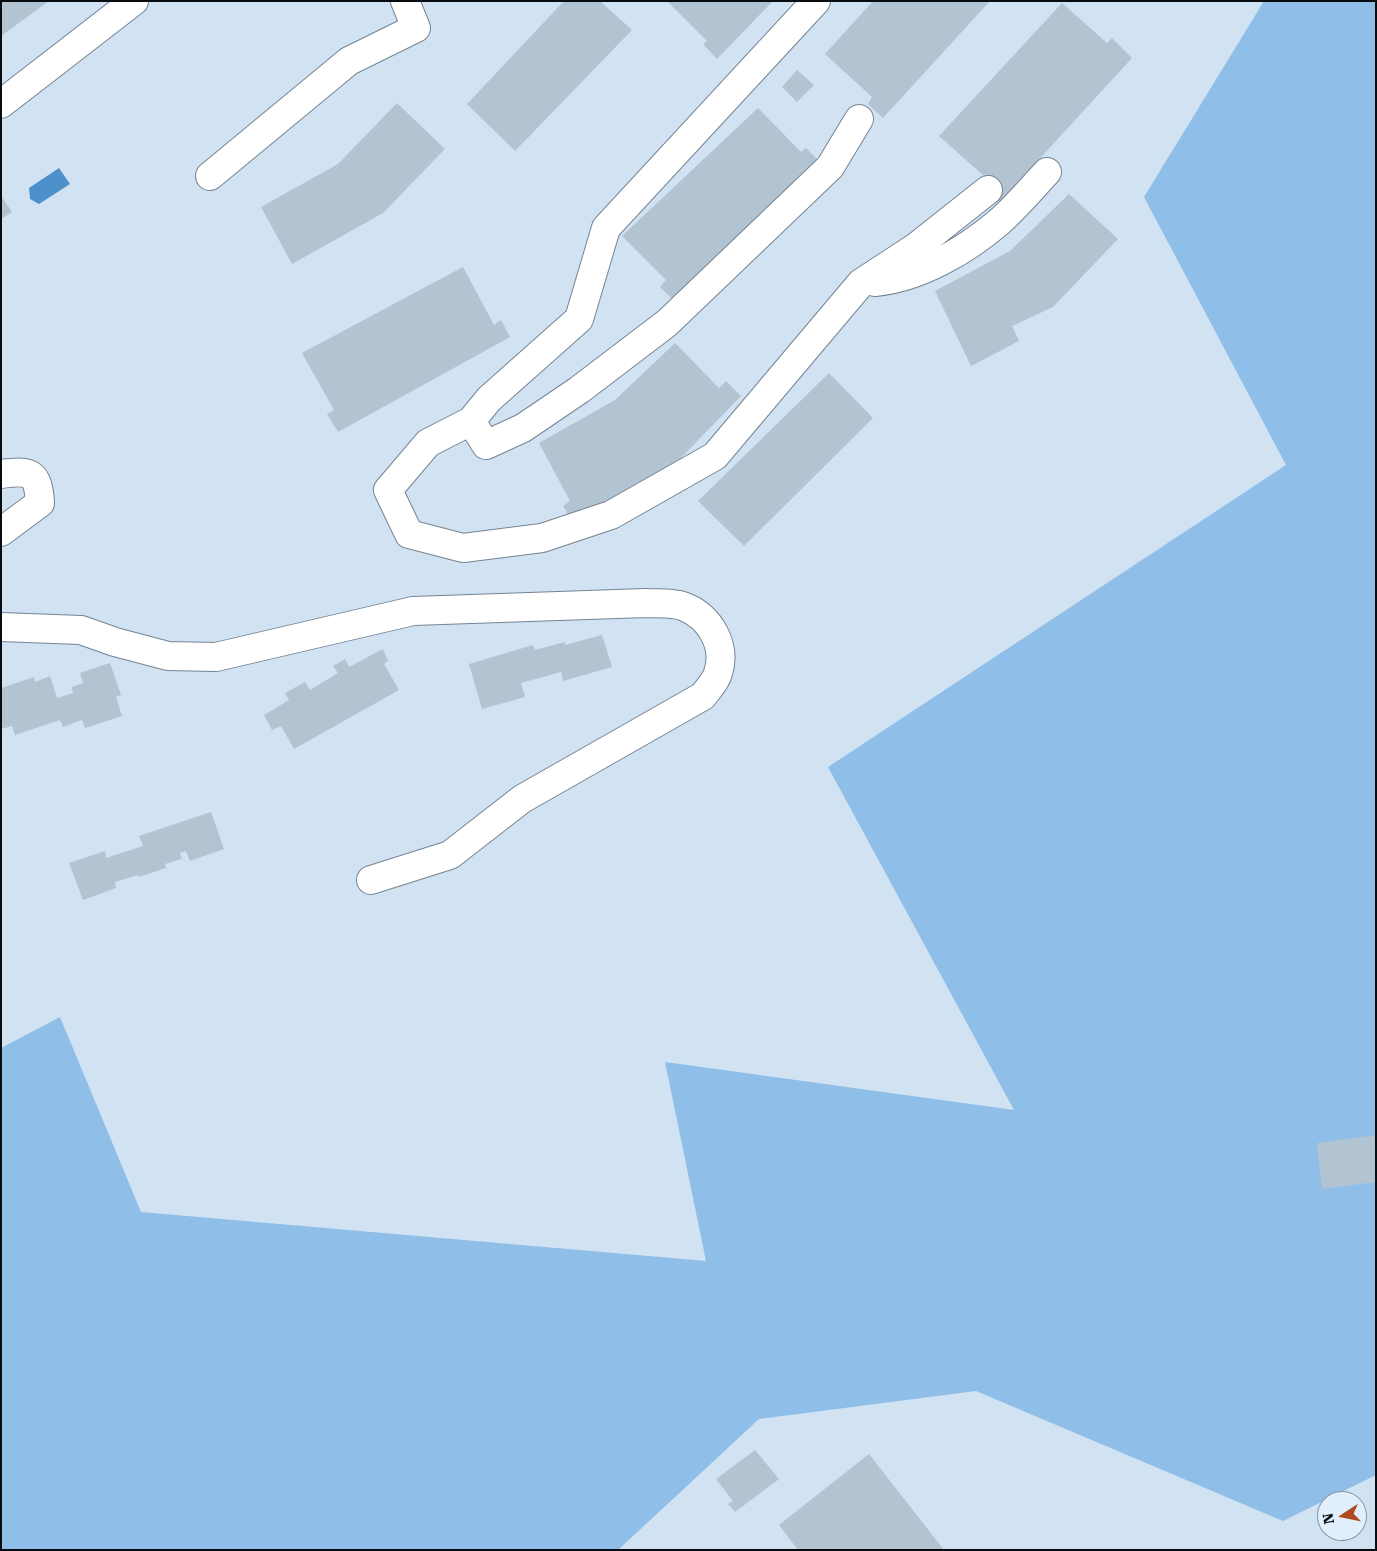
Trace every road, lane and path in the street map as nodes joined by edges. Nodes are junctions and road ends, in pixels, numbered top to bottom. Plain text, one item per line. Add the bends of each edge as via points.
1 (134, 1) edge
2 (405, 1) edge
3 (816, 1) edge
4 (1, 104) edge
5 (859, 119) dead end
6 (1047, 172) dead end
7 (210, 176) dead end
8 (988, 190) dead end
9 (861, 283) junction
10 (471, 421) junction
11 (1, 474) edge
12 (1, 532) edge
13 (1, 627) edge
14 (371, 880) dead end

1 - 4 street
2 - 7 street via 416,28 349,61
3 - 10 street via 606,228 579,319 490,399
5 - 10 street via 830,167 667,323 524,428 486,444
6 - 9 street via 999,222 946,259 894,280
8 - 9 street via 916,247
9 - 10 street via 714,456 611,516 542,538 463,548 409,534 388,490 428,443
11 - 12 street via 31,474 39,483 40,503
13 - 14 street via 81,630 168,656 216,657 413,611 646,603 684,606 704,618 715,633 721,653 718,674 703,696 522,799 450,855

